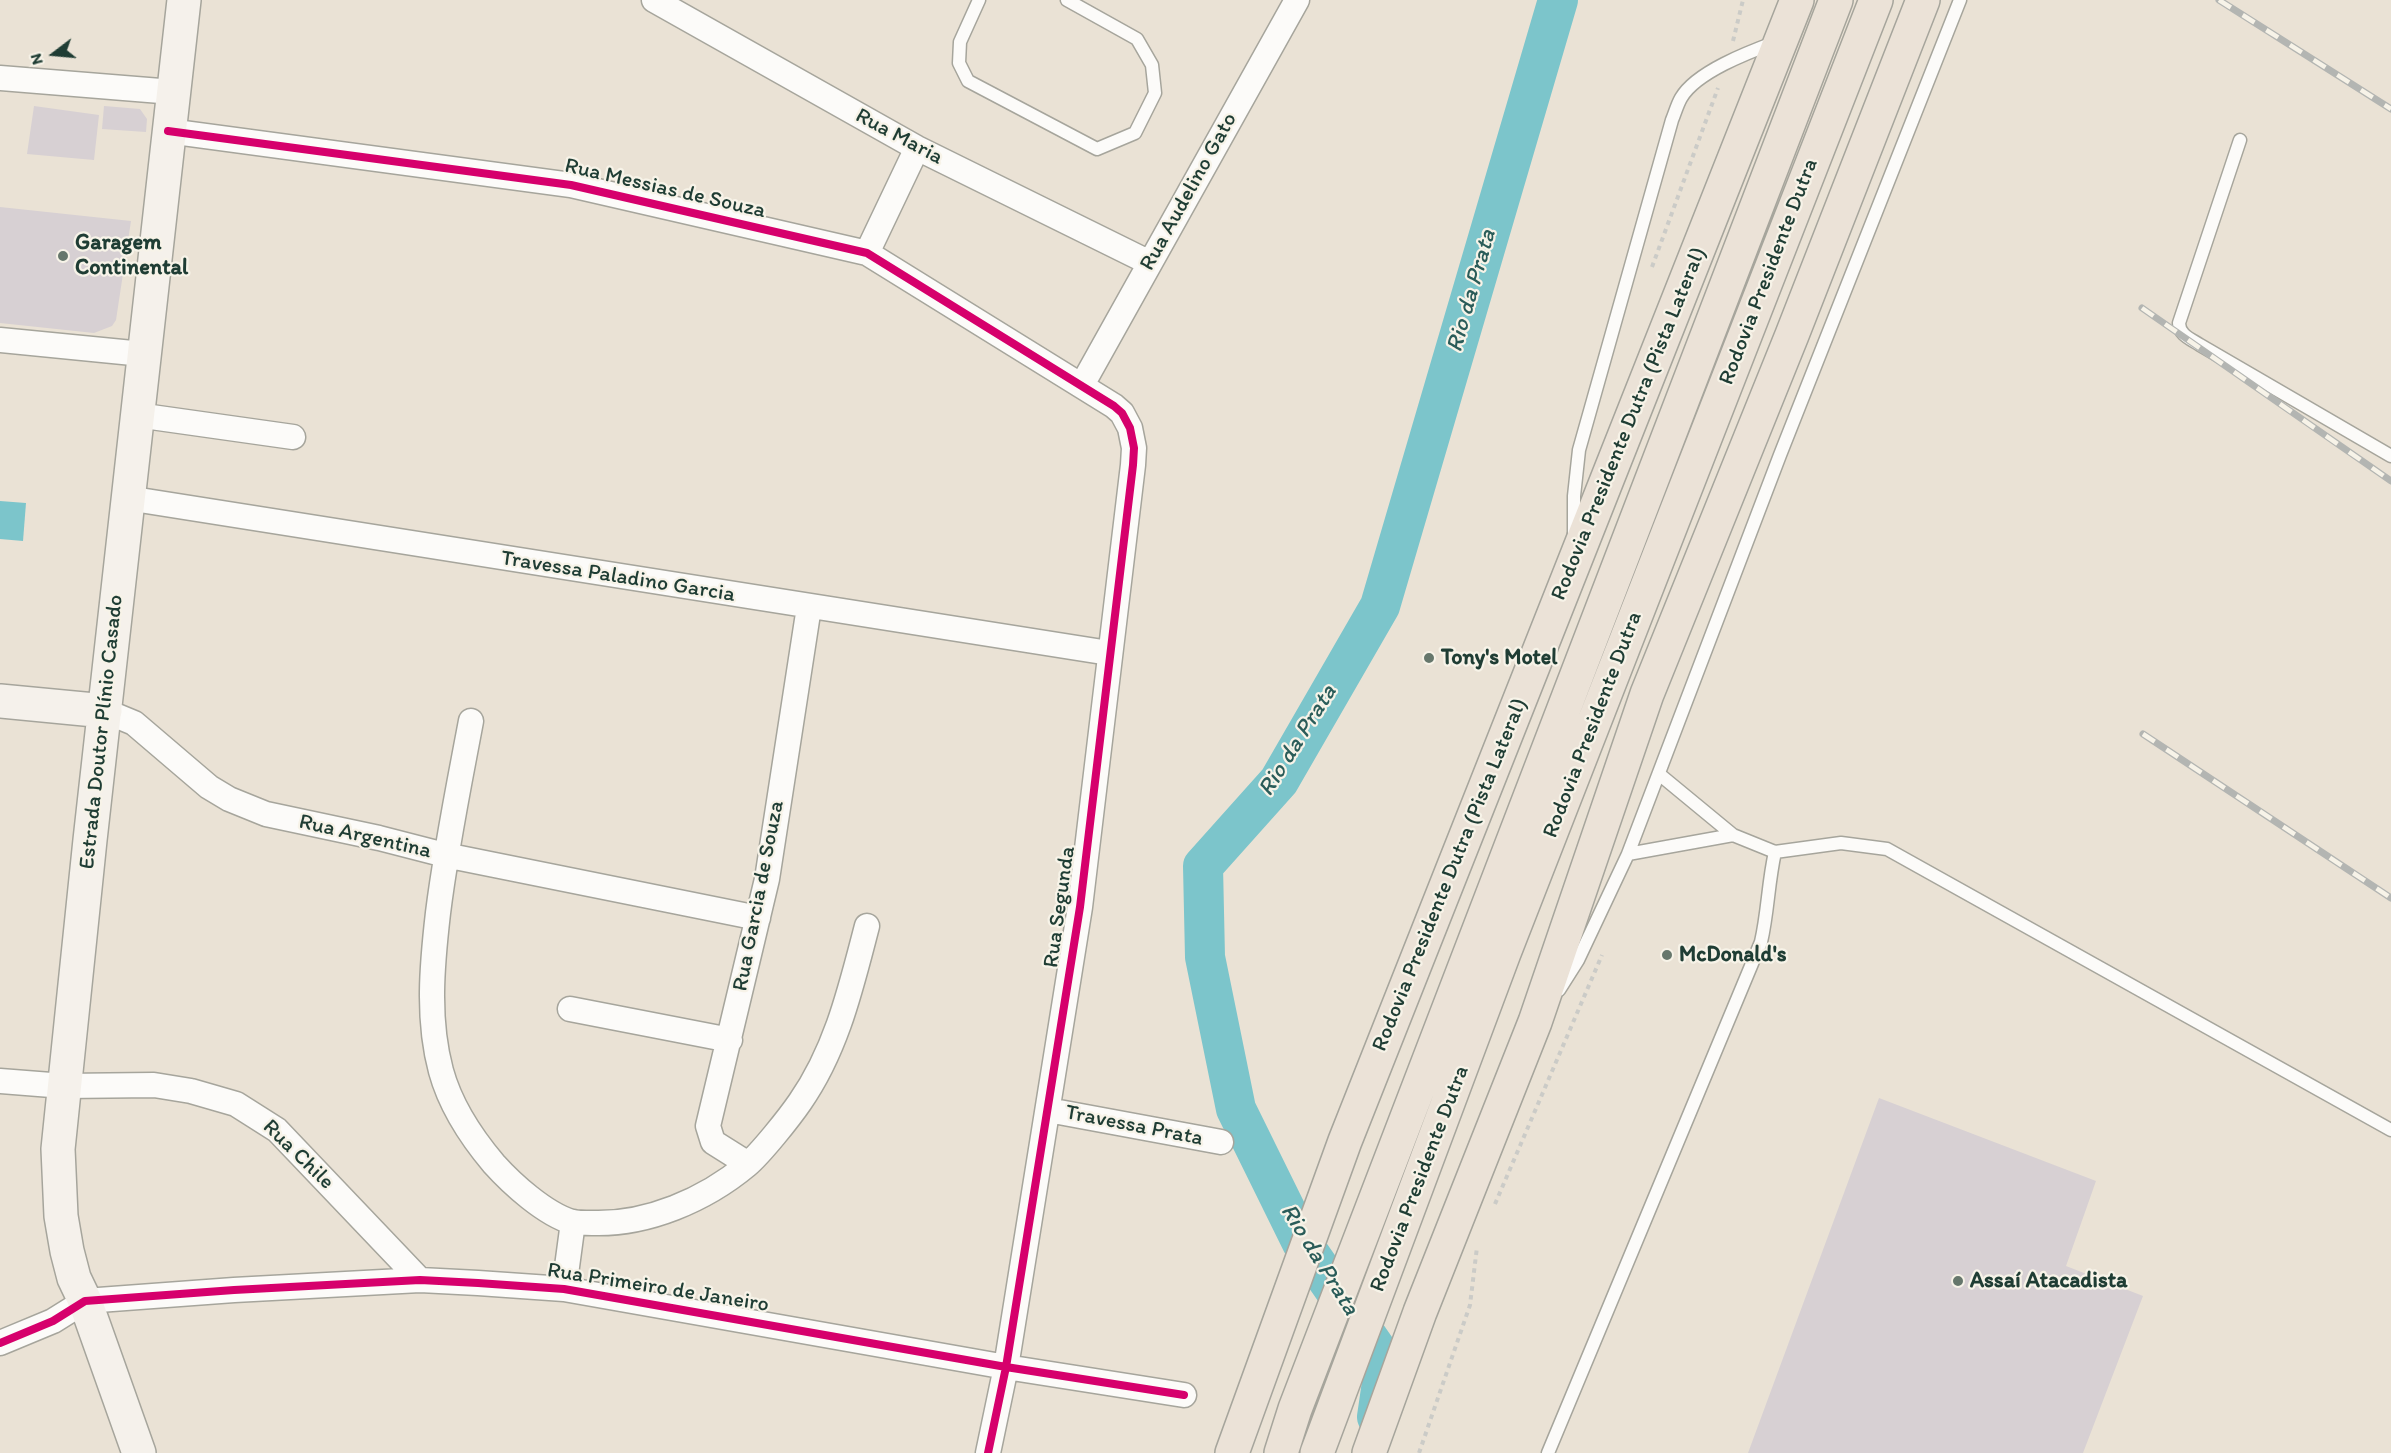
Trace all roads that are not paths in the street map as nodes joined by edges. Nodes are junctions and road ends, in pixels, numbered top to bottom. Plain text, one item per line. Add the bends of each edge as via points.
1 (184, 0) edge
2 (654, 0) edge
3 (979, 0) edge
4 (1067, 0) edge
5 (1297, 0) edge
6 (1797, 0) edge
7 (1836, 0) edge
8 (1876, 0) edge
9 (1923, 0) edge
10 (1960, 0) edge
11 (1783, 39) junction
12 (0, 78) edge
13 (173, 92) junction
14 (168, 131) junction
15 (2240, 140) dead end
16 (917, 148) junction
17 (867, 253) junction
18 (1149, 263) junction
19 (0, 340) edge
20 (143, 354) junction
21 (1082, 385) junction
22 (137, 416) junction
23 (293, 437) dead end
24 (2391, 456) edge
25 (127, 498) junction
26 (1574, 561) junction
27 (809, 607) junction
28 (1109, 653) junction
29 (0, 701) edge
30 (105, 711) junction
31 (471, 721) dead end
32 (1659, 774) junction
33 (1733, 835) junction
34 (1775, 852) junction
35 (1628, 854) junction
36 (445, 855) junction
37 (758, 918) junction
38 (867, 926) dead end
39 (570, 1009) dead end
40 (1535, 1022) junction
41 (730, 1040) junction
42 (0, 1081) edge
43 (64, 1086) junction
44 (1048, 1110) junction
45 (2391, 1130) edge
46 (1221, 1143) dead end
47 (748, 1164) junction
48 (573, 1222) junction
49 (420, 1280) junction
50 (564, 1289) junction
51 (85, 1300) junction
52 (0, 1343) edge
53 (1006, 1367) junction
54 (1184, 1395) dead end
55 (139, 1453) edge
56 (988, 1453) edge
57 (1232, 1453) edge
58 (1281, 1453) edge
59 (1317, 1453) edge
60 (1369, 1453) edge
61 (1548, 1453) edge

1 - 13 main road, Estrada Doutor Plínio Casado
2 - 16 street, Rua Maria
3 - 4 lane via 960,42 959,63 968,81 1096,149 1135,133 1155,93 1152,65 1137,39
5 - 18 street, Rua Audelino Gato
6 - 11 highway, Rodovia Presidente Dutra (Pista Lateral)
7 - 58 highway, Rodovia Presidente Dutra
8 - 59 highway, Rodovia Presidente Dutra via 1517,920
9 - 40 highway via 1647,694
10 - 32 lane
11 - 26 highway, Rodovia Presidente Dutra (Pista Lateral)
11 - 26 lane via 1728,62 1681,97 1579,450
12 - 13 street
13 - 14 main road, Estrada Doutor Plínio Casado
14 - 17 street, Rua Messias de Souza via 571,185
14 - 20 main road, Estrada Doutor Plínio Casado
15 - 24 lane via 2179,329
16 - 17 street
16 - 18 street, Rua Maria
17 - 21 street, Rua Messias de Souza
18 - 21 street, Rua Audelino Gato
19 - 20 street
20 - 22 main road, Estrada Doutor Plínio Casado
21 - 28 street, Rua Segunda via 1122,413 1134,448
22 - 23 street
22 - 25 main road, Estrada Doutor Plínio Casado
25 - 27 street, Travessa Paladino Garcia
25 - 30 main road, Estrada Doutor Plínio Casado
26 - 57 highway, Rodovia Presidente Dutra (Pista Lateral) via 1345,1141
27 - 28 street, Travessa Paladino Garcia
27 - 37 street, Rua Garcia de Souza
28 - 44 street, Rua Segunda via 1080,907
29 - 30 main road, Rua Argentina
30 - 36 street, Rua Argentina via 134,723 209,788 252,809
30 - 43 main road, Estrada Doutor Plínio Casado
31 - 36 street
32 - 33 lane
32 - 35 lane
33 - 34 lane
33 - 35 lane
34 - 45 lane via 1841,843 1887,849
34 - 61 lane via 1761,942
35 - 40 lane via 1578,960
36 - 37 street, Rua Argentina
36 - 48 street via 433,956 432,1009 441,1071 459,1114 482,1150 508,1179 550,1211
37 - 41 street, Rua Garcia de Souza
38 - 47 street via 839,1026 822,1066 799,1103
39 - 41 street
40 - 60 highway via 1420,1312
41 - 47 street, Rua Garcia de Souza via 709,1134 713,1142
42 - 43 street, Rua Chile
43 - 49 street, Rua Chile via 154,1086 237,1104 277,1130
43 - 51 main road, Estrada Doutor Plínio Casado via 58,1149 61,1216 74,1278
44 - 46 street, Travessa Prata
44 - 53 street, Rua Segunda
47 - 48 street via 686,1204 609,1224
48 - 50 street
49 - 50 street, Rua Primeiro de Janeiro
49 - 51 street, Rua Primeiro de Janeiro
50 - 53 street, Rua Primeiro de Janeiro
51 - 52 street via 53,1321
51 - 55 main road, Estrada Doutor Plínio Casado
53 - 54 street, Rua Primeiro de Janeiro
53 - 56 street, Rua Segunda

